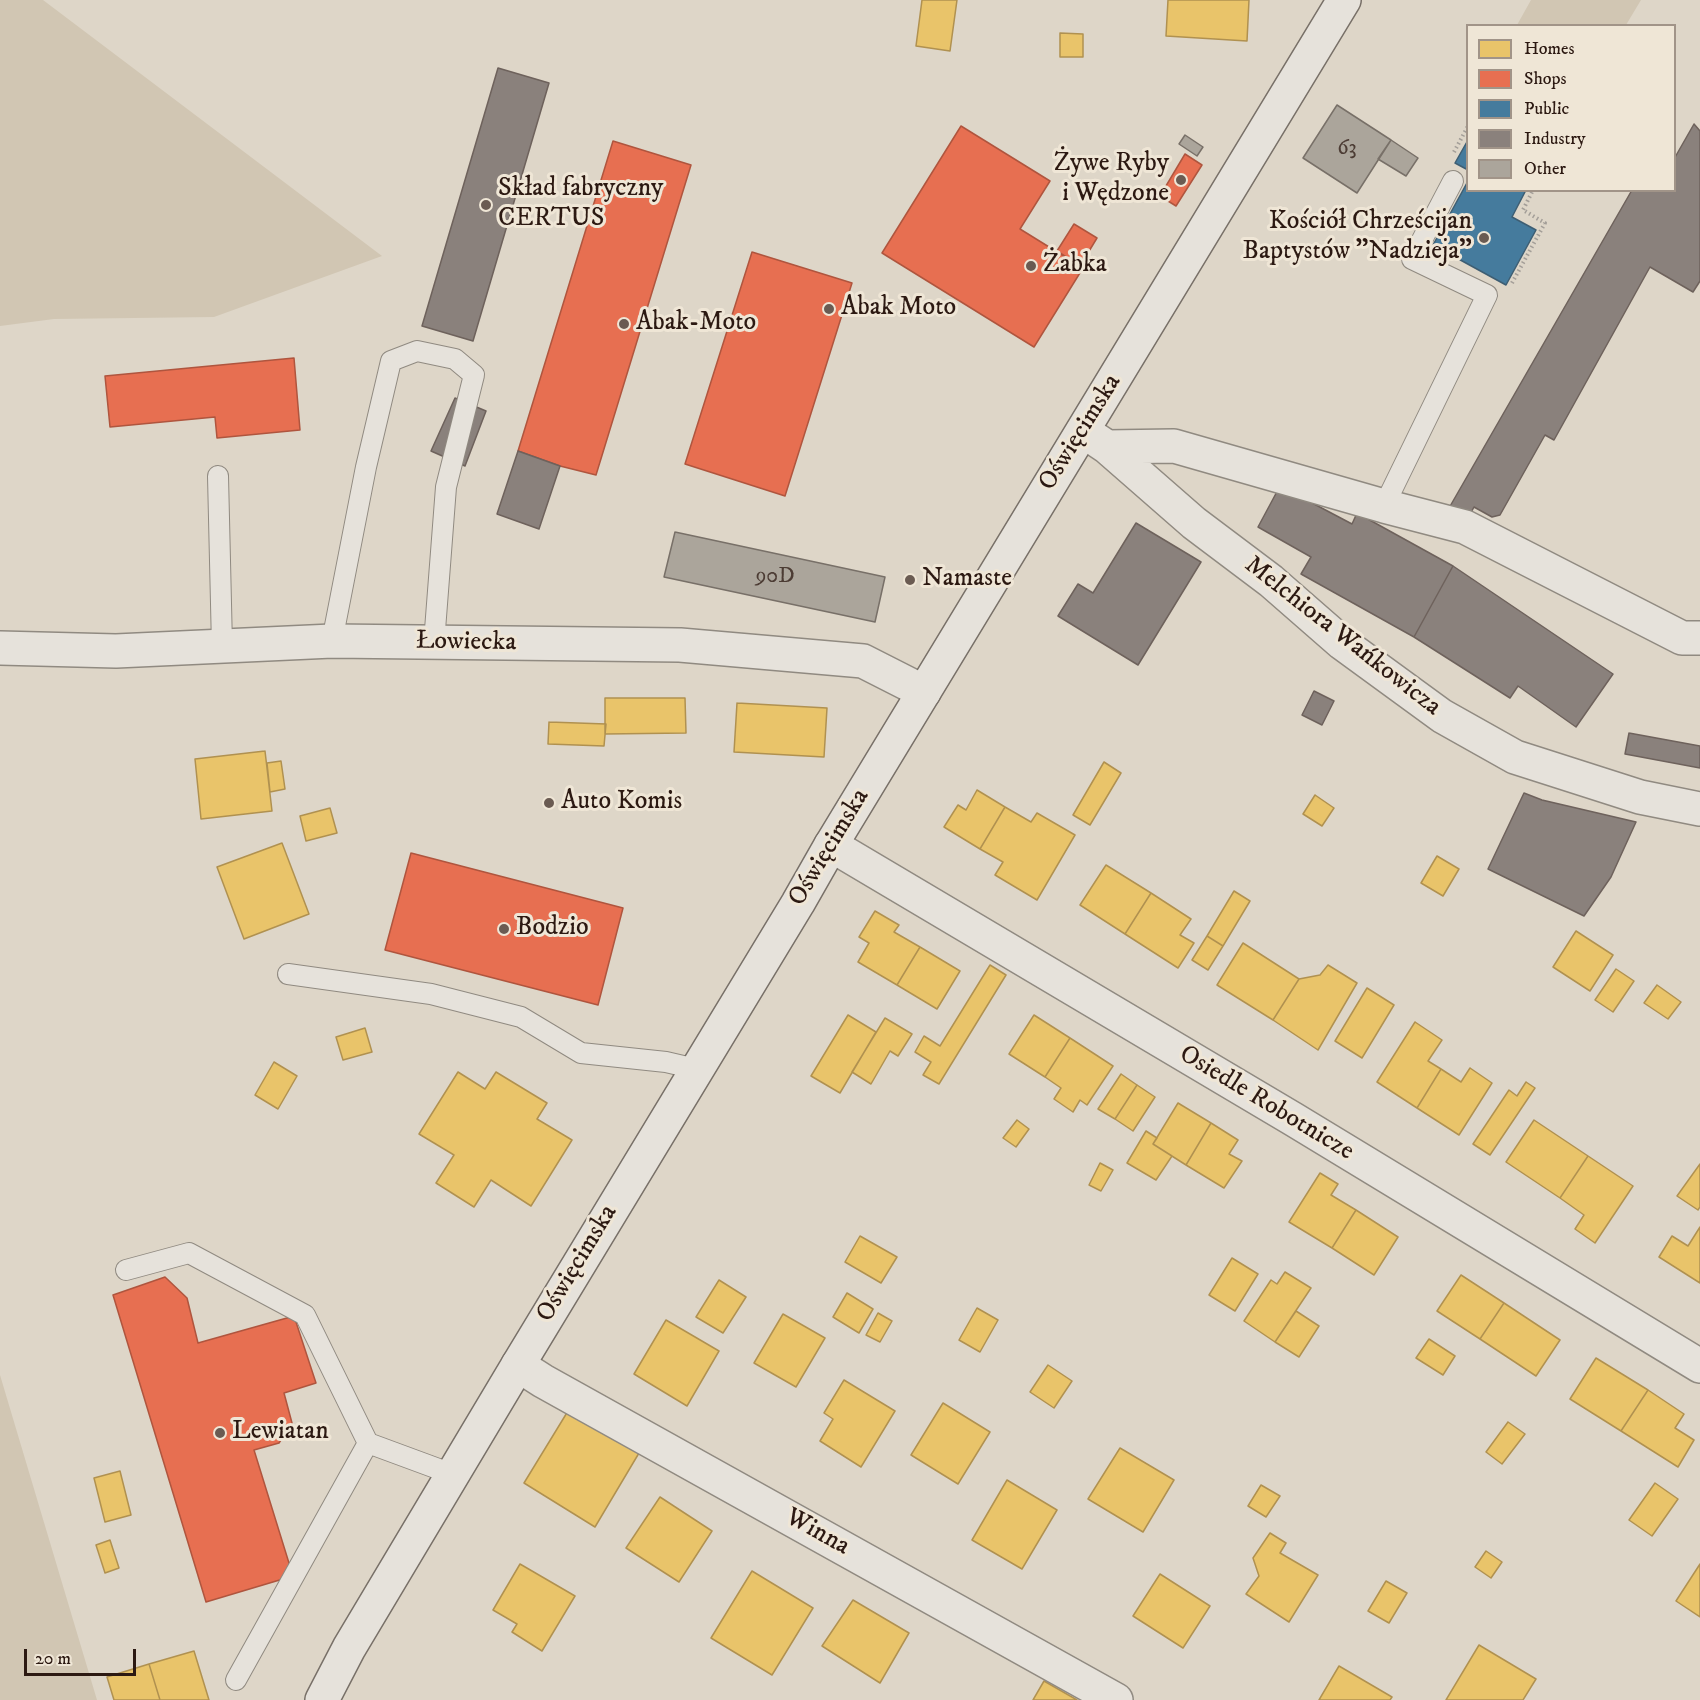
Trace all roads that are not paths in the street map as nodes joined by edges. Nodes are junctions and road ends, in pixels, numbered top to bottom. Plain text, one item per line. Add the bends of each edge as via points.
1 (1344, 0) edge
2 (1453, 181) dead end
3 (1095, 439) junction
4 (218, 476) dead end
5 (1384, 506) junction
6 (1700, 638) edge
7 (332, 641) junction
8 (434, 643) junction
9 (222, 646) junction
10 (0, 648) edge
11 (924, 692) junction
12 (1700, 809) edge
13 (831, 845) junction
14 (288, 974) dead end
15 (696, 1069) junction
16 (126, 1270) dead end
17 (518, 1365) junction
18 (1700, 1366) edge
19 (368, 1443) junction
20 (452, 1474) junction
21 (236, 1680) dead end
22 (322, 1700) edge
23 (1116, 1700) edge

1 - 3 street, Oświęcimska
2 - 5 lane via 1412,259 1487,295
3 - 5 street via 1174,446
3 - 11 street, Oświęcimska
3 - 12 street, Melchiora Wańkowicza via 1342,643 1442,716 1515,757 1640,797
4 - 9 lane
5 - 6 street via 1466,527 1682,638
7 - 8 street, Łowiecka
7 - 8 lane via 391,362 417,351 455,359 474,375 446,487
7 - 9 street, Łowiecka
8 - 11 street, Łowiecka via 680,645 863,661
9 - 10 street, Łowiecka via 116,651
11 - 13 street, Oświęcimska
13 - 15 street, Oświęcimska
13 - 18 street, Osiedle Robotnicze
14 - 15 lane via 431,994 521,1017 581,1053
15 - 17 street, Oświęcimska
16 - 19 lane via 189,1253 304,1315
17 - 20 street, Oświęcimska
17 - 23 street, Winna
19 - 20 lane
19 - 21 lane
20 - 22 street, Oświęcimska via 348,1648

